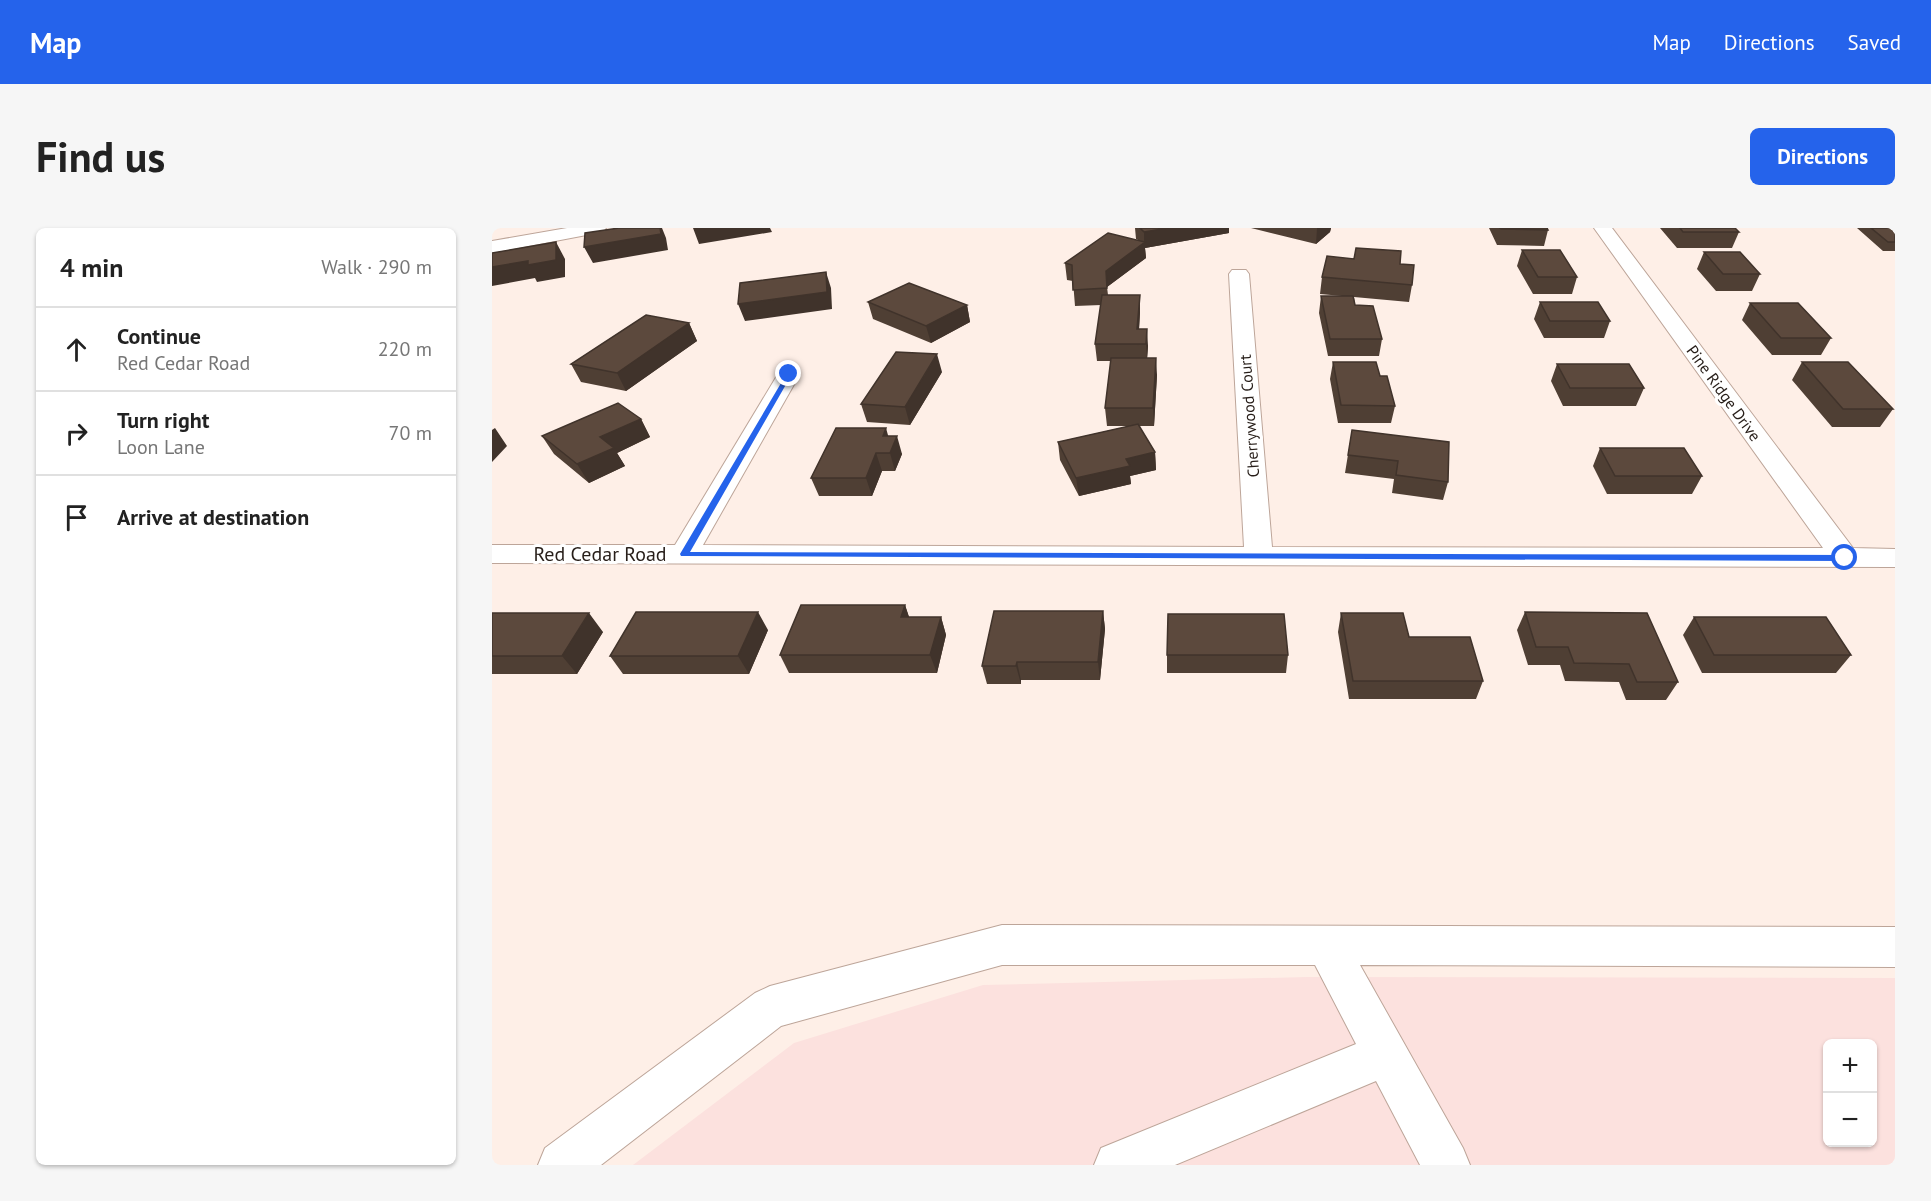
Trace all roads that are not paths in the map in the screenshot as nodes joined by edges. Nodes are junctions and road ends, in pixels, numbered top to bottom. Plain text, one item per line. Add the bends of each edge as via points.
1 (597, 228) edge
2 (1603, 228) edge
3 (492, 247) edge
4 (1239, 274) dead end
5 (789, 374) dead end
6 (492, 554) edge
7 (684, 554) junction
8 (1259, 557) junction
9 (1845, 558) junction
10 (1895, 558) edge
11 (1326, 945) junction
12 (1895, 947) edge
13 (1386, 1054) junction
14 (562, 1165) edge
15 (1118, 1165) edge
16 (1446, 1165) edge

1 - 3 street
2 - 9 street, Pine Ridge Drive
4 - 8 street, Cherrywood Court
5 - 7 street
6 - 7 street, Red Cedar Road
7 - 8 street, Red Cedar Road
8 - 9 street, Red Cedar Road
9 - 10 street, Red Cedar Road
11 - 12 street
11 - 13 street
11 - 14 street via 1002,945 770,1008
13 - 15 street
13 - 16 street

